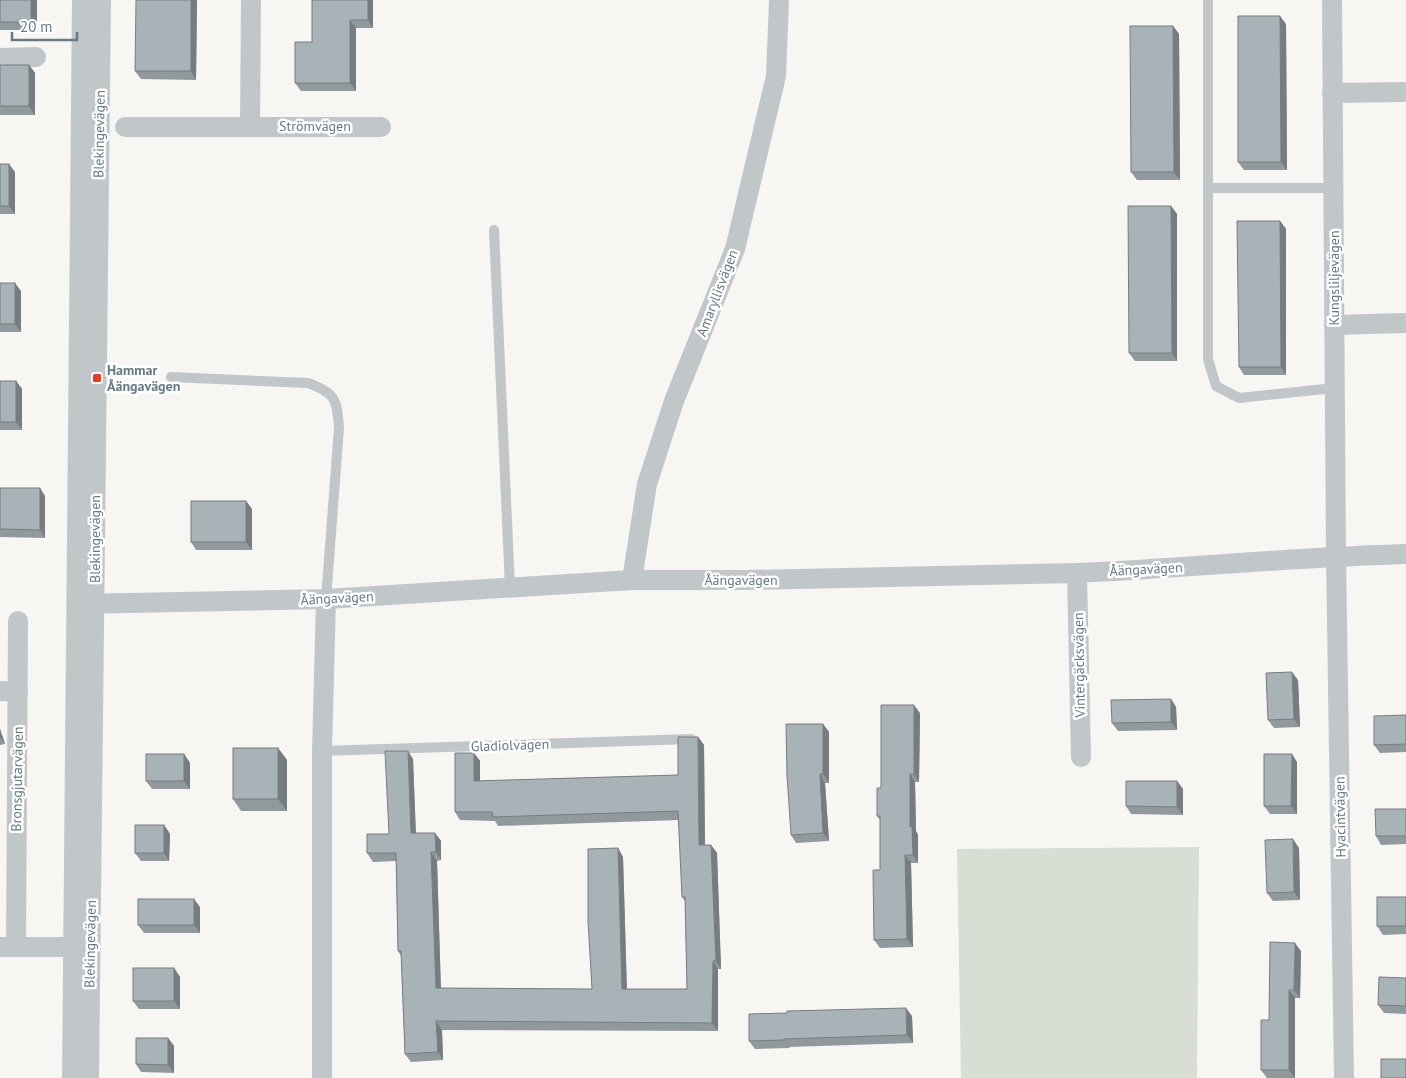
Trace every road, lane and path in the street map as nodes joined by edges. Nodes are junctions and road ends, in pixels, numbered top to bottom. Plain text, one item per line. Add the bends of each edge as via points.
1 (82, 0) edge
2 (101, 0) edge
3 (251, 0) edge
4 (779, 0) edge
5 (1208, 0) edge
6 (1332, 0) edge
7 (36, 57) dead end
8 (0, 58) edge
9 (1406, 92) edge
10 (1332, 93) junction
11 (250, 126) junction
12 (126, 127) dead end
13 (381, 127) dead end
14 (1208, 188) junction
15 (1333, 188) junction
16 (494, 230) dead end
17 (1406, 323) edge
18 (1334, 325) junction
19 (171, 377) dead end
20 (1334, 388) junction
21 (1406, 554) edge
22 (1336, 556) junction
23 (1077, 572) junction
24 (632, 580) junction
25 (510, 588) junction
26 (326, 600) junction
27 (86, 603) junction
28 (18, 621) dead end
29 (9, 692) edge
30 (697, 738) edge
31 (322, 751) junction
32 (1081, 757) dead end
33 (8, 865) edge
34 (8, 947) edge
35 (82, 947) junction
36 (72, 1078) edge
37 (89, 1078) edge
38 (322, 1078) edge
39 (1344, 1078) edge

1 - 27 street, Blekingevägen
2 - 27 street, Blekingevägen
3 - 11 street
4 - 24 street, Amaryllisvägen via 776,76 735,249 674,401 647,484
5 - 14 lane
6 - 10 street, Kungsliljevägen
7 - 8 street
9 - 10 street
10 - 15 street, Kungsliljevägen
11 - 12 street, Strömvägen
11 - 13 street, Strömvägen
14 - 15 lane
14 - 20 lane via 1208,359 1216,386 1239,398
15 - 18 street, Kungsliljevägen
16 - 25 lane
17 - 18 street
18 - 20 street, Kungsliljevägen
19 - 26 lane via 308,383 332,396 338,410 339,428
20 - 22 street, Kungsliljevägen
21 - 22 street, Åängavägen
22 - 23 street, Åängavägen
22 - 39 street, Hyacintvägen
23 - 24 street, Åängavägen
23 - 32 street, Vintergäcksvägen
24 - 25 street, Åängavägen
25 - 26 street, Åängavägen
26 - 27 street, Åängavägen
26 - 31 street
27 - 35 street, Blekingevägen
28 - 29 street, Bronsgjutarvägen
29 - 33 street, Bronsgjutarvägen
30 - 31 lane, Gladiolvägen
31 - 38 street
33 - 34 street, Bronsgjutarvägen
34 - 35 street, Bronsgjutarvägen
35 - 36 street, Blekingevägen
35 - 37 street, Blekingevägen

